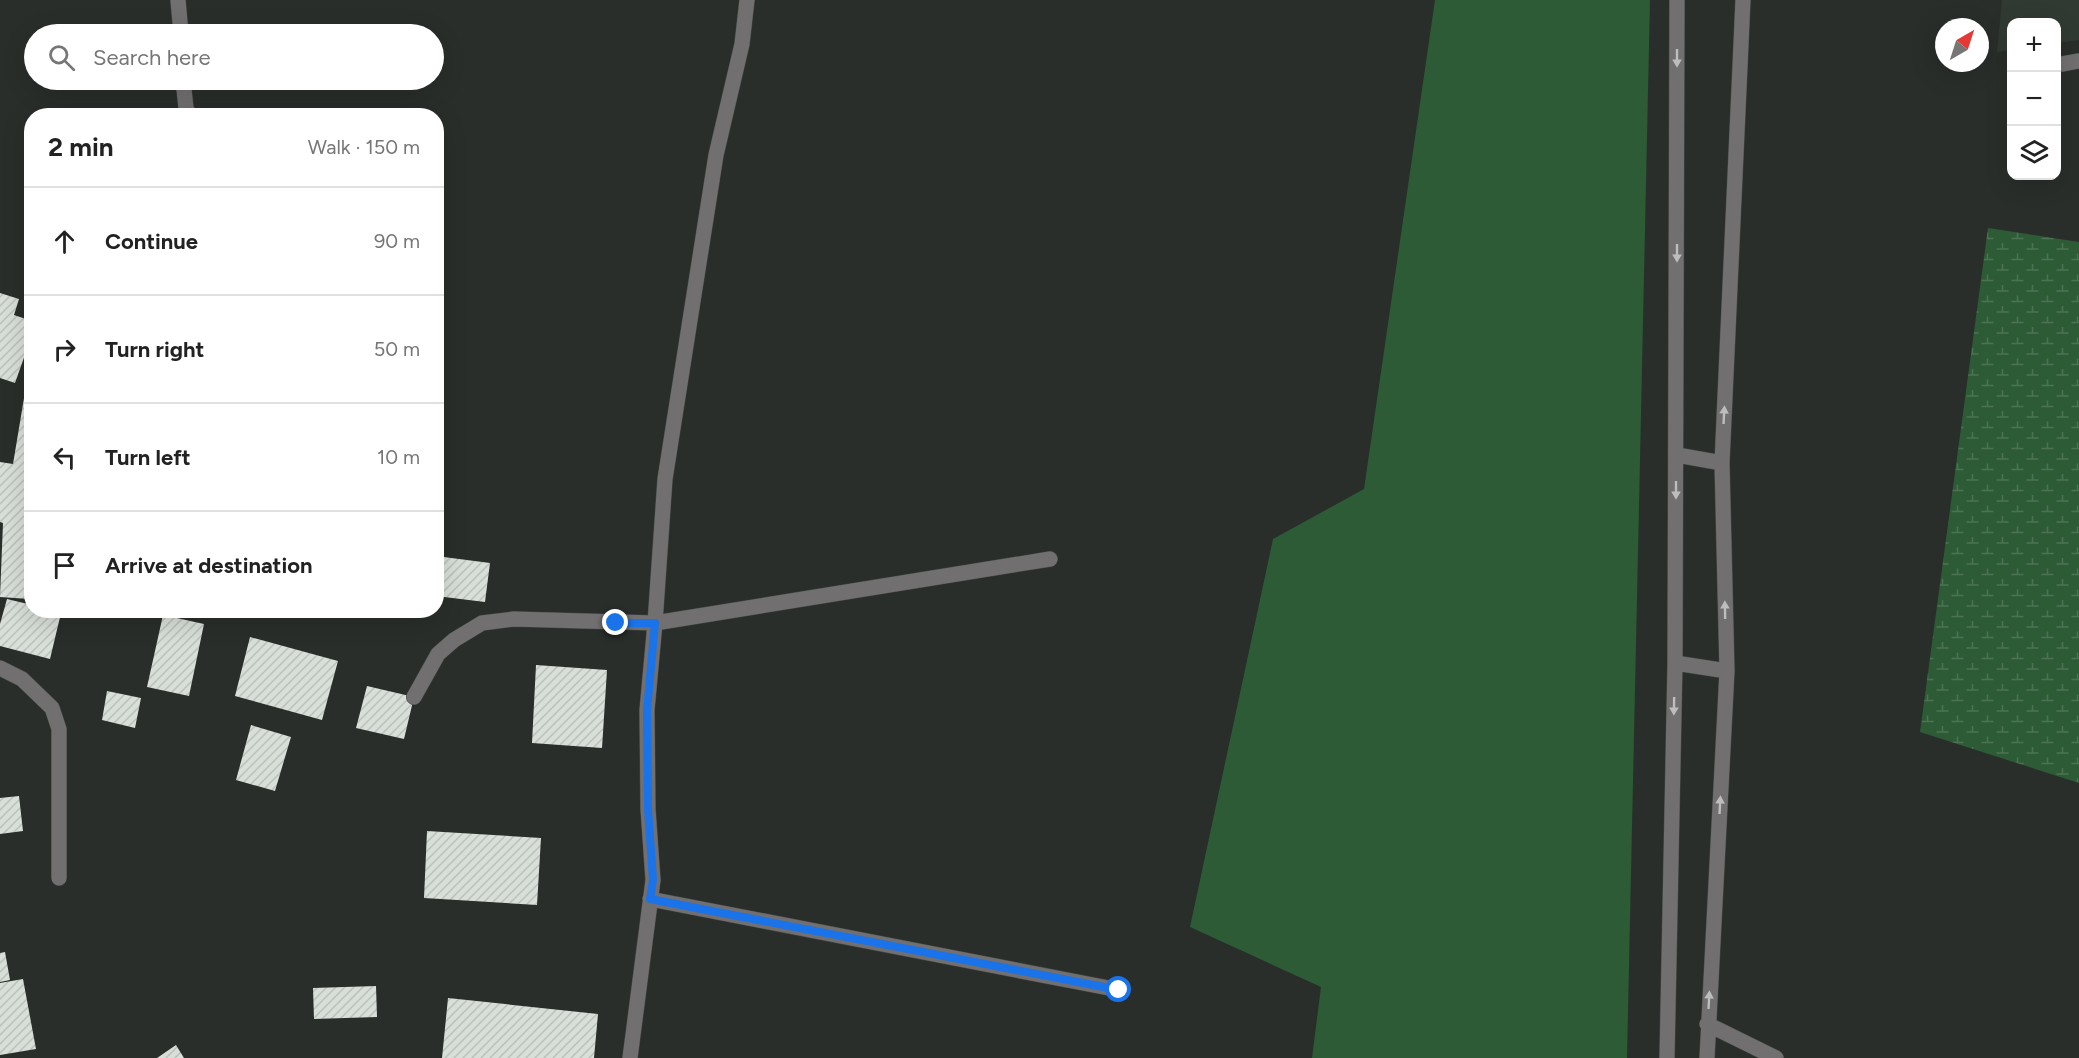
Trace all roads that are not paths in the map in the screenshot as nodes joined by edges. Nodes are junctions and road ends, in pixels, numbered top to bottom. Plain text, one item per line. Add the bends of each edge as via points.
1 (178, 0) edge
2 (747, 0) edge
3 (1677, 0) edge
4 (1743, 0) edge
5 (180, 24) edge
6 (2079, 62) edge
7 (2061, 64) dead end
8 (184, 90) edge
9 (186, 108) edge
10 (1677, 454) junction
11 (1722, 463) junction
12 (1050, 559) dead end
13 (655, 623) junction
14 (1675, 663) junction
15 (0, 668) edge
16 (1727, 671) junction
17 (414, 697) dead end
18 (59, 878) dead end
19 (650, 899) junction
20 (1119, 990) dead end
21 (1707, 1024) junction
22 (630, 1058) edge
23 (1666, 1058) edge
24 (1707, 1058) edge
25 (1776, 1058) edge

1 - 5 street
2 - 13 street via 742,44 716,155 665,479
3 -> 10 street
11 -> 4 street
6 - 7 street
8 - 9 street
10 - 11 street
10 -> 14 street
16 -> 11 street
12 - 13 street
13 - 17 street via 514,619 482,623 438,654
13 - 19 street via 647,710 653,880
14 - 16 street
14 -> 23 street
15 - 18 street via 22,679 52,708 59,729
21 -> 16 street
19 - 20 street
19 - 22 street
21 - 24 street
21 - 25 street

